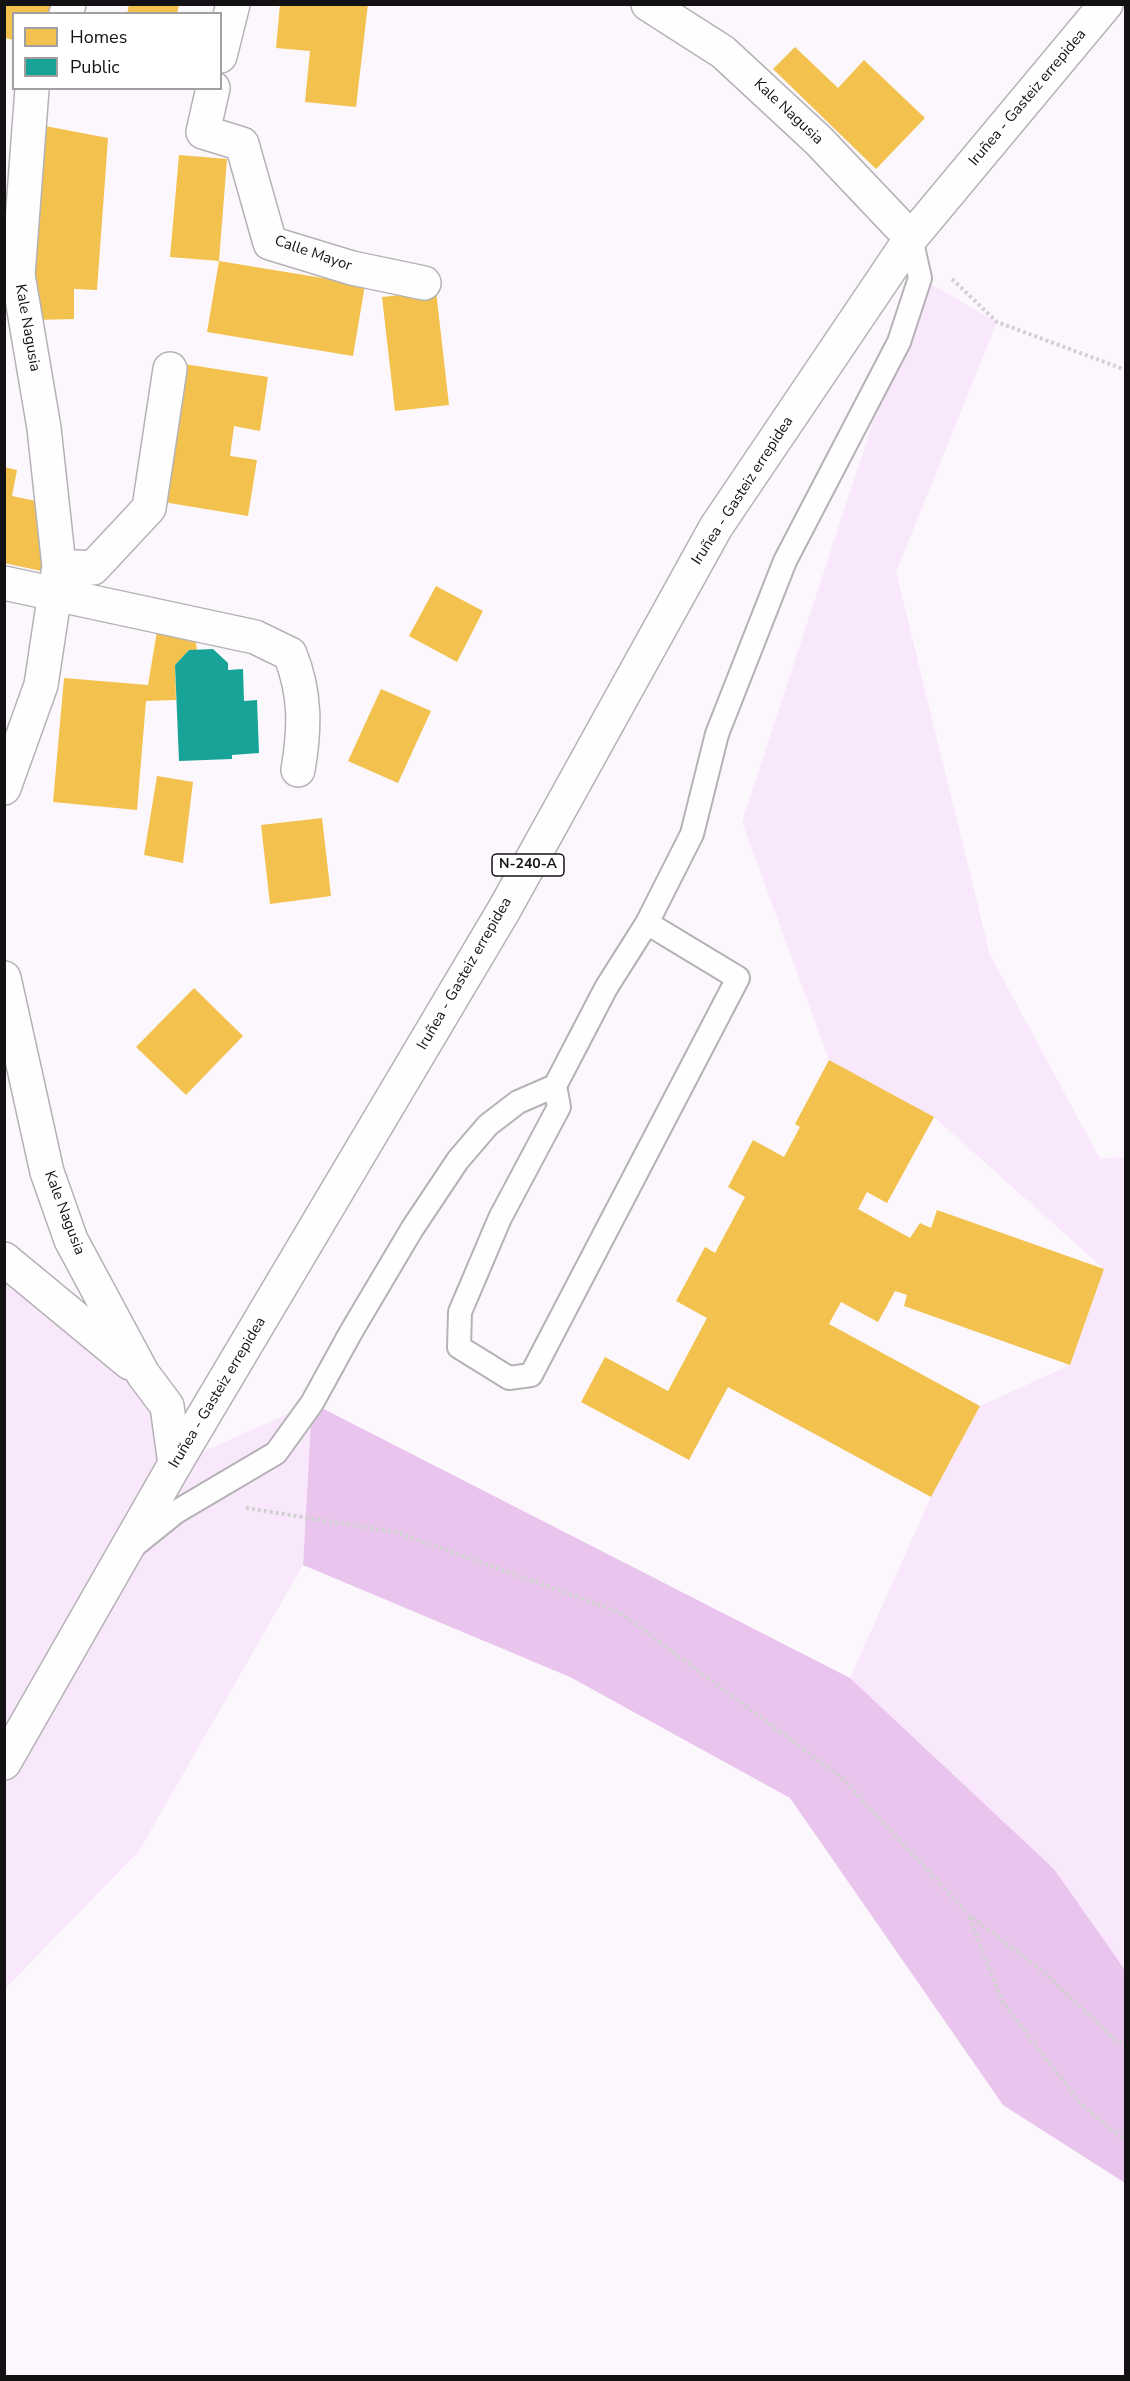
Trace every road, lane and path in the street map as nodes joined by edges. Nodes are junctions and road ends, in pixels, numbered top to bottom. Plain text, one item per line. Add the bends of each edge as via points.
1 (233, 4) edge
2 (648, 4) edge
3 (1106, 4) edge
4 (222, 48) edge
5 (32, 90) edge
6 (33, 90) edge
7 (212, 90) edge
8 (4, 135) edge
9 (911, 238) junction
10 (424, 284) dead end
11 (170, 369) dead end
12 (1125, 370) edge
13 (57, 580) junction
14 (4, 583) edge
15 (298, 771) dead end
16 (4, 788) edge
17 (647, 923) junction
18 (4, 978) edge
19 (555, 1086) junction
20 (4, 1259) edge
21 (143, 1374) junction
22 (175, 1464) junction
23 (217, 1490) junction
24 (124, 1554) junction
25 (4, 1763) edge
26 (969, 1915) junction
27 (1125, 2044) edge
28 (1125, 2141) edge

1 - 4 main road
2 - 9 main road, Kale Nagusia via 723,52 819,141
3 - 9 main road, Iruñea - Gasteiz errepidea / N-240-A
5 - 8 main road
6 - 13 main road, Kale Nagusia via 18,275 44,428
7 - 10 main road, Calle Mayor via 202,132 242,144 270,243 352,268
9 - 12 path via 997,322
9 - 17 lane via 920,278 899,342 785,561 717,734 692,834
9 - 22 main road, Iruñea - Gasteiz errepidea / N-240-A via 716,527 504,910
11 - 13 main road via 149,508 93,568
13 - 14 main road
13 - 15 main road via 255,637 290,654 299,677 304,731
13 - 16 main road, Kale Nagusia via 41,685
17 - 19 lane via 606,988
17 - 19 lane via 738,978 531,1375 509,1378 459,1347 460,1312 500,1218 559,1107
18 - 21 main road, Kale Nagusia via 47,1172 67,1230
19 - 23 lane via 518,1102 488,1125 458,1160 412,1229 312,1402 276,1453
20 - 21 main road
21 - 22 main road, Kale Nagusia via 167,1406
22 - 24 main road, Iruñea - Gasteiz errepidea / N-240-A
23 - 24 lane via 176,1512
23 - 26 path via 247,1508 396,1532 619,1612 841,1776
24 - 25 main road, Iruñea - Gasteiz errepidea / N-240-A
26 - 27 path via 1046,1974 1115,2040
26 - 28 path via 1002,2001 1080,2103

